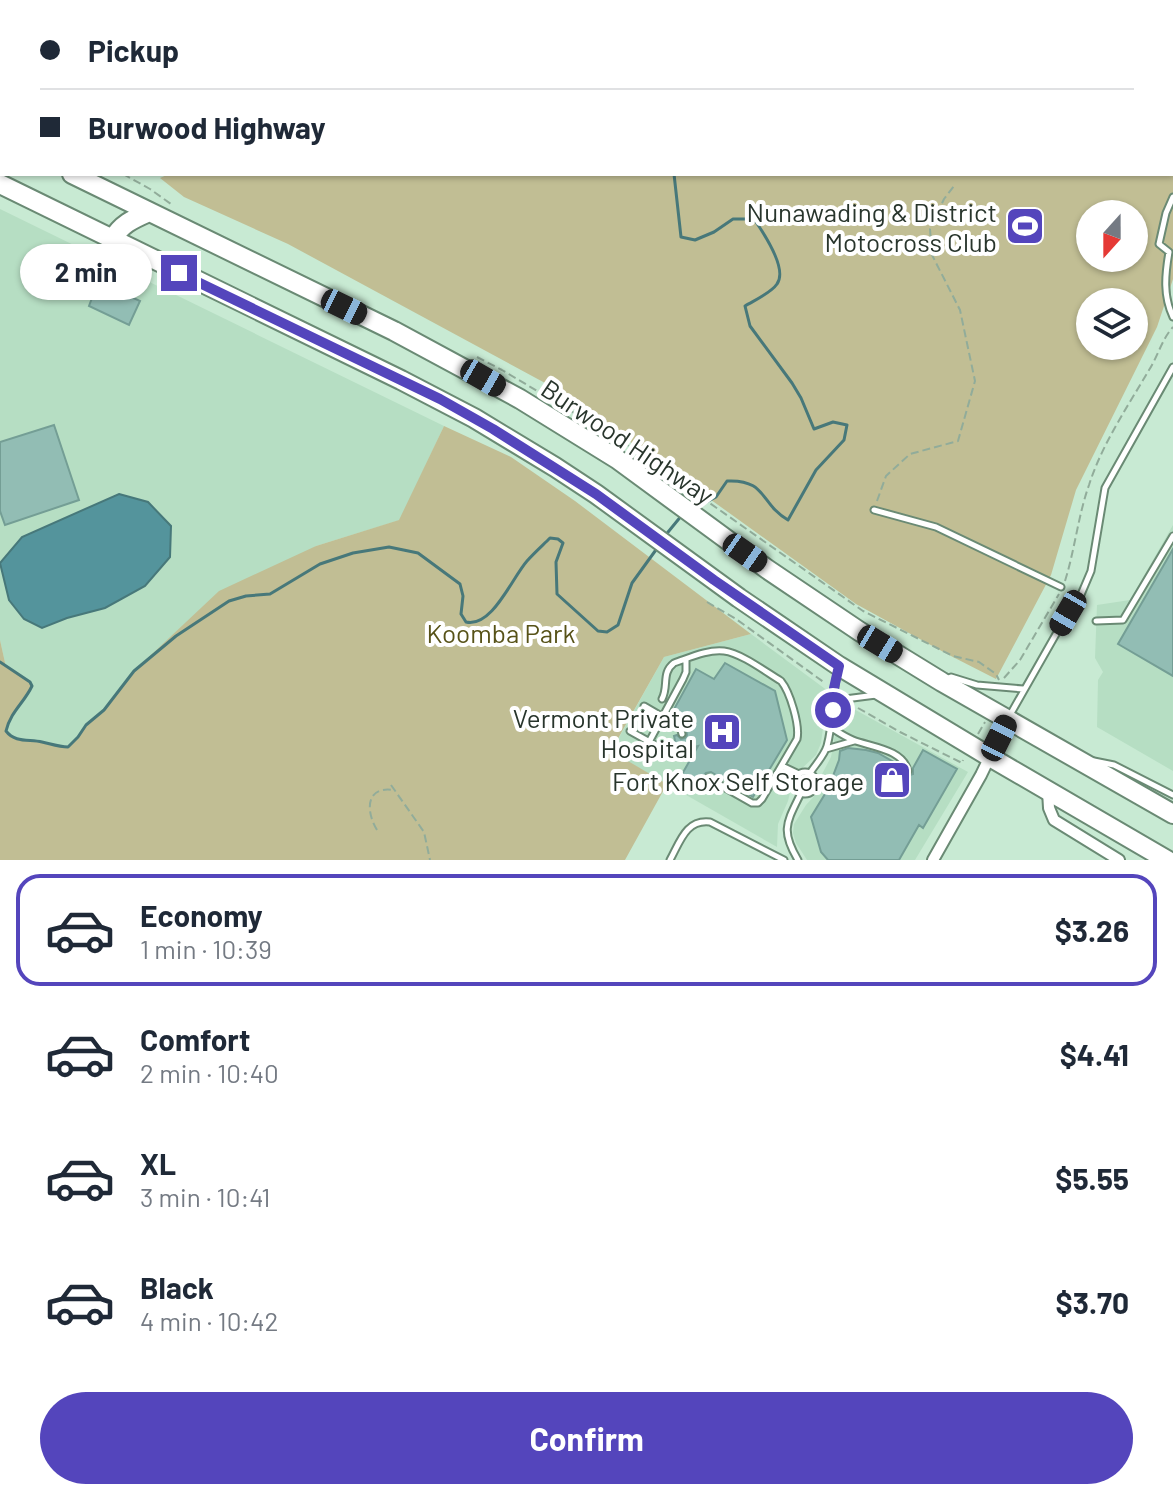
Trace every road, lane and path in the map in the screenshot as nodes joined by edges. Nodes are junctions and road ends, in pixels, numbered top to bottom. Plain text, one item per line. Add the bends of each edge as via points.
1 (76, 176) edge
2 (127, 176) edge
3 (0, 184) edge
4 (954, 186) dead end
5 (1173, 197) edge
6 (175, 207) dead end
7 (149, 212) junction
8 (112, 240) junction
9 (1173, 317) edge
10 (1173, 327) edge
11 (1173, 367) edge
12 (557, 402) dead end
13 (874, 510) joint
14 (1173, 536) edge
15 (1061, 587) junction
16 (1096, 621) dead end
17 (686, 659) junction
18 (839, 666) junction
19 (942, 682) junction
20 (1023, 689) junction
21 (884, 693) junction
22 (662, 699) dead end
23 (644, 706) dead end
24 (833, 710) junction
25 (1000, 715) junction
26 (663, 717) junction
27 (830, 727) junction
28 (630, 731) dead end
29 (682, 734) dead end
30 (855, 741) junction
31 (649, 742) junction
32 (971, 746) junction
33 (685, 749) dead end
34 (826, 749) junction
35 (1074, 756) junction
36 (990, 757) junction
37 (962, 763) dead end
38 (782, 766) junction
39 (908, 771) dead end
40 (810, 773) junction
41 (799, 774) junction
42 (711, 777) dead end
43 (775, 777) junction
44 (391, 785) dead end
45 (794, 785) junction
46 (395, 790) junction
47 (1048, 791) junction
48 (801, 793) junction
49 (1173, 795) edge
50 (1173, 814) edge
51 (377, 830) dead end
52 (430, 860) edge
53 (670, 860) edge
54 (784, 860) edge
55 (798, 860) edge
56 (933, 860) edge
57 (1119, 860) edge
58 (1167, 860) edge

1 - 7 highway, Burwood Highway
2 - 6 path
3 - 8 highway
4 - 13 path via 930,229 932,255 960,310 975,381 958,441 910,454 886,476
5 - 9 lane via 1159,244 1169,252 1166,302
7 - 8 highway via 125,223
7 - 19 highway, Burwood Highway via 483,378 594,444 827,611
8 - 18 highway via 440,399 555,467
10 - 15 path via 1089,483
11 - 20 lane via 1105,488 1082,596
12 - 15 path via 670,474 863,611 953,656 979,662 1000,682 1020,660
13 - 15 lane via 936,527
14 - 16 lane via 1123,620
17 - 22 lane via 669,666
17 - 26 lane via 683,679
17 - 38 lane via 724,651 781,681 798,731
18 - 21 highway
18 - 24 lane
19 - 20 lane via 951,677
19 - 25 highway, Burwood Highway
20 - 25 lane
21 - 24 lane via 845,699
21 - 32 highway
23 - 26 lane
24 - 27 lane
25 - 32 path
25 - 35 highway, Burwood Highway
25 - 36 street
26 - 29 lane
26 - 31 lane
27 - 30 lane
27 - 34 lane
28 - 31 lane
30 - 34 lane
30 - 39 lane via 906,762
31 - 33 lane via 675,756
32 - 36 highway
32 - 37 path
34 - 40 lane
35 - 49 lane via 1114,765
35 - 50 highway, Burwood Highway
36 - 47 highway
36 - 56 street
38 - 41 lane
38 - 43 lane
40 - 41 lane
40 - 48 lane via 815,788
41 - 45 lane
42 - 43 lane via 758,803
43 - 45 lane
44 - 46 path
45 - 48 lane
46 - 51 path via 379,791 372,799 369,810
46 - 52 path via 424,832
47 - 57 street via 1054,820
47 - 58 highway
48 - 55 lane via 787,831
53 - 54 lane via 691,825 699,821

